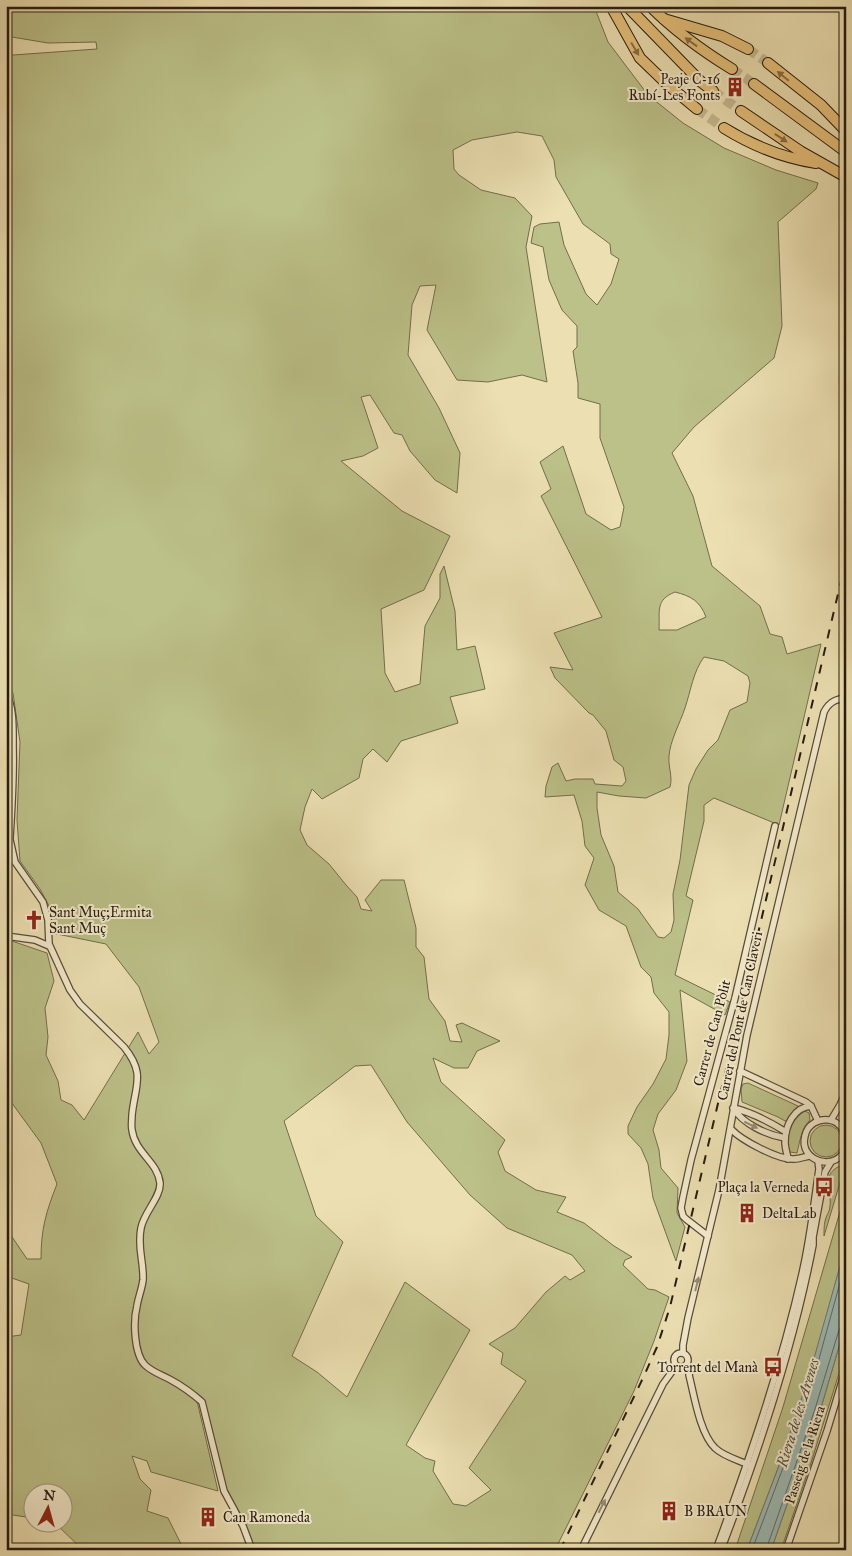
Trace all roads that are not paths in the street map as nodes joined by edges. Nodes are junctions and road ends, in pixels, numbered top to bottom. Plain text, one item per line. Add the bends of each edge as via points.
1 (611, 6) edge
2 (627, 6) edge
3 (650, 6) edge
4 (663, 19) junction
5 (748, 48) tunnel mouth
6 (768, 63) tunnel mouth
7 (732, 68) tunnel mouth
8 (754, 84) tunnel mouth
9 (713, 91) tunnel mouth
10 (697, 109) tunnel mouth
11 (741, 111) tunnel mouth
12 (724, 128) tunnel mouth
13 (846, 131) edge
14 (846, 152) edge
15 (822, 164) junction
16 (846, 177) edge
17 (6, 692) edge
18 (846, 698) edge
19 (775, 826) dead end
20 (6, 831) edge
21 (11, 842) junction
22 (6, 936) edge
23 (49, 946) junction
24 (740, 1071) junction
25 (846, 1092) edge
26 (840, 1105) junction
27 (811, 1106) junction
28 (733, 1108) junction
29 (831, 1120) junction
30 (818, 1121) junction
31 (838, 1124) junction
32 (731, 1129) junction
33 (785, 1135) junction
34 (846, 1135) edge
35 (845, 1149) edge
36 (809, 1156) junction
37 (788, 1159) junction
38 (818, 1161) junction
39 (832, 1162) junction
40 (708, 1236) junction
41 (683, 1353) junction
42 (682, 1366) junction
43 (846, 1368) edge
44 (749, 1465) junction
45 (252, 1550) edge
46 (581, 1550) edge
47 (716, 1550) edge
48 (721, 1550) edge
49 (786, 1550) edge

1 -> 10 highway via 640,58
2 - 9 highway
3 - 4 highway
4 - 5 highway via 722,36
7 -> 4 highway
13 -> 6 highway via 821,104
8 - 14 highway
11 -> 15 highway
12 - 15 highway via 746,142 795,160
15 - 16 highway
17 - 21 street via 13,720
18 - 24 street, Carrer del Pont de Can Claveri via 830,703 824,712
19 - 40 street, Carrer de Can Pòlit via 682,1203 683,1216
20 - 21 street
21 - 23 street via 18,868 45,908
22 - 23 street via 35,940
23 - 45 street via 74,996 118,1041 136,1066 132,1130 138,1148 155,1168 160,1182 140,1233 143,1280 136,1320 139,1355 146,1366 202,1402 224,1491
24 - 27 street
24 - 28 street, Carrer del Pont de Can Claveri
25 - 26 street
26 - 29 street
26 - 31 street
27 - 30 street
27 - 33 street via 797,1112 790,1120
28 - 32 street, Carrer del Pont de Can Claveri
28 - 33 street via 758,1117
28 -> 33 street via 742,1120 777,1136
29 - 30 street
29 - 31 street
30 - 36 street via 805,1134 804,1146
31 - 34 street
32 - 37 street via 754,1144
32 - 40 street, Carrer del Pont de Can Claveri
33 - 37 street
35 - 39 street
36 - 37 street
36 - 38 street
38 - 39 street
38 - 44 street via 802,1273
39 - 44 street via 825,1172 796,1322 768,1417
41 -> 40 street, Carrer del Pont de Can Claveri
41 - 42 street via 688,1358
41 - 42 street via 674,1360
42 - 44 street via 689,1375 708,1440 726,1455
46 -> 42 street via 663,1384
43 - 49 street, Passeig de la Riera
44 - 47 street
44 - 48 street

